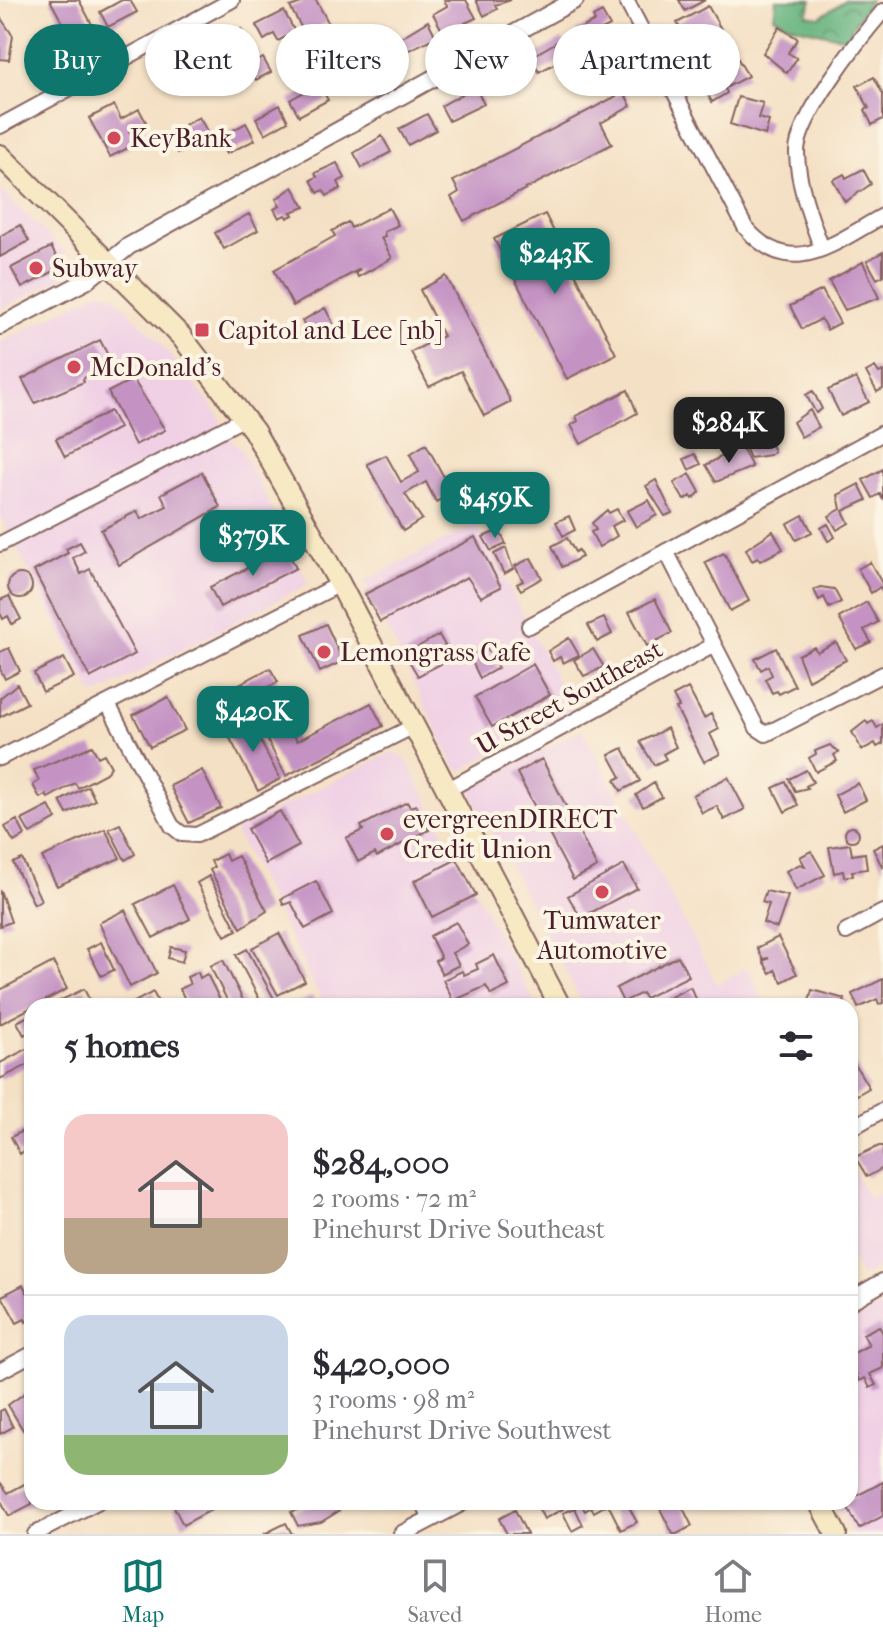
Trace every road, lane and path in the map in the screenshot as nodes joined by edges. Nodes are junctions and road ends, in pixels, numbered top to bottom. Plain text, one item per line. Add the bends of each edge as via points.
1 (232, 0) edge
2 (575, 0) edge
3 (626, 0) edge
4 (883, 11) edge
5 (0, 126) edge
6 (0, 155) edge
7 (883, 216) edge
8 (822, 249) junction
9 (108, 262) junction
10 (0, 326) edge
11 (249, 424) junction
12 (883, 433) edge
13 (0, 544) edge
14 (666, 551) junction
15 (340, 584) junction
16 (529, 626) dead end
17 (714, 645) junction
18 (883, 674) edge
19 (108, 704) junction
20 (414, 726) junction
21 (0, 758) edge
22 (447, 790) junction
23 (883, 912) edge
24 (846, 932) dead end
25 (556, 998) edge
26 (883, 1110) edge
27 (858, 1124) edge
28 (883, 1282) edge
29 (858, 1296) edge
30 (24, 1358) edge
31 (0, 1371) edge
32 (82, 1510) edge
33 (427, 1510) edge
34 (447, 1510) edge
35 (823, 1510) edge
36 (431, 1518) junction
37 (35, 1534) edge
38 (402, 1534) edge
39 (836, 1534) edge

1 - 5 street
2 - 9 street
3 - 8 street via 745,227 761,246 784,256
4 - 8 street via 799,134 800,174
6 - 9 main road
7 - 8 street
9 - 10 street via 86,281
9 - 11 main road via 181,336
11 - 13 street
11 - 15 main road
12 - 14 street
14 - 16 street
14 - 17 street
15 - 19 street
15 - 20 main road
17 - 18 street via 757,728 766,734
17 - 22 street, U Street Southeast
19 - 20 street via 172,826 182,834 209,831
19 - 21 street
20 - 22 main road
22 - 25 main road
23 - 24 street
26 - 27 street
28 - 29 street
30 - 31 street
32 - 37 street
33 - 36 street
34 - 36 street
35 - 39 main road
36 - 38 street

